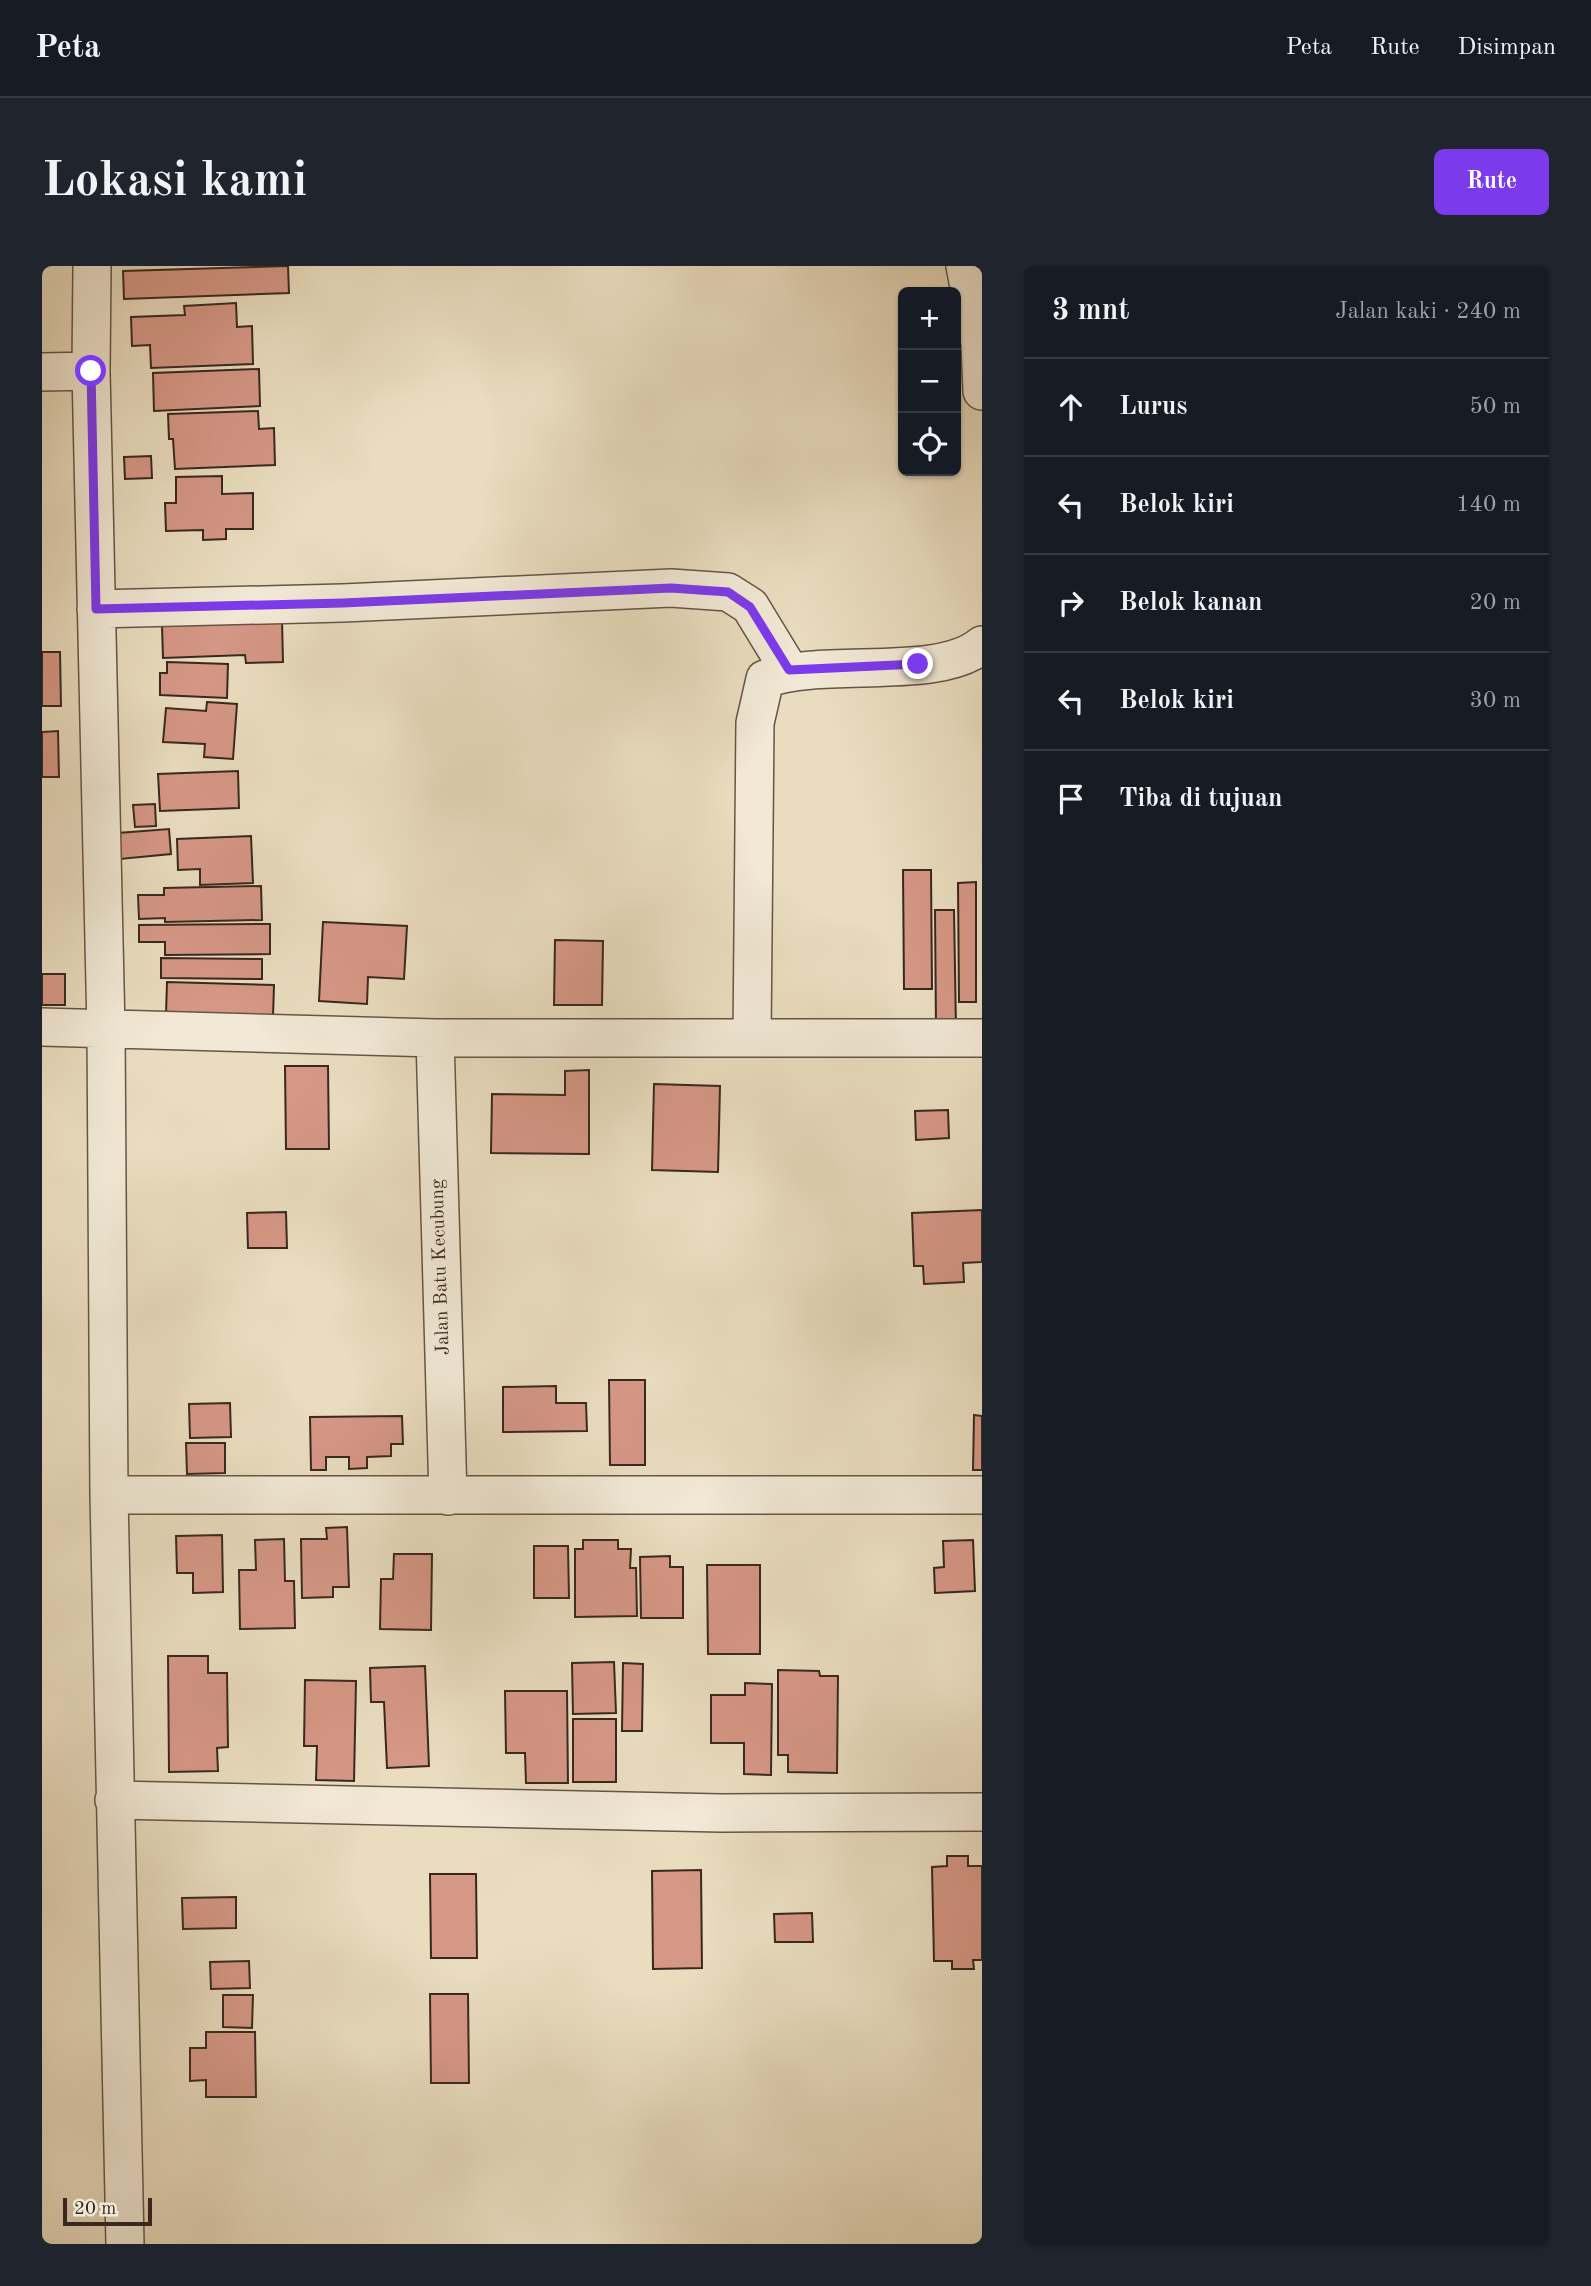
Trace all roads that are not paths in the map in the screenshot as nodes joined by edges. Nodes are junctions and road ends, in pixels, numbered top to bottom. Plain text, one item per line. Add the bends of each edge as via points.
1 (92, 266) edge
2 (965, 266) edge
3 (91, 371) junction
4 (42, 372) edge
5 (982, 391) edge
6 (96, 609) junction
7 (982, 645) edge
8 (789, 670) junction
9 (42, 1027) edge
10 (106, 1029) junction
11 (435, 1038) junction
12 (752, 1038) junction
13 (982, 1038) edge
14 (108, 1495) junction
15 (982, 1495) edge
16 (448, 1496) junction
17 (114, 1800) junction
18 (982, 1812) edge
19 (125, 2244) edge

1 - 3 street
2 - 5 street via 980,344
3 - 4 street
3 - 6 street
6 - 8 street via 671,588 728,592 750,607
6 - 10 street
7 - 8 street via 970,655 918,664
8 - 12 street via 765,678 755,723
9 - 10 street
10 - 11 street
10 - 14 street
11 - 12 street
11 - 16 street, Jalan Batu Kecubung
12 - 13 street
14 - 16 street
14 - 17 street
15 - 16 street
17 - 18 street via 708,1813
17 - 19 street

